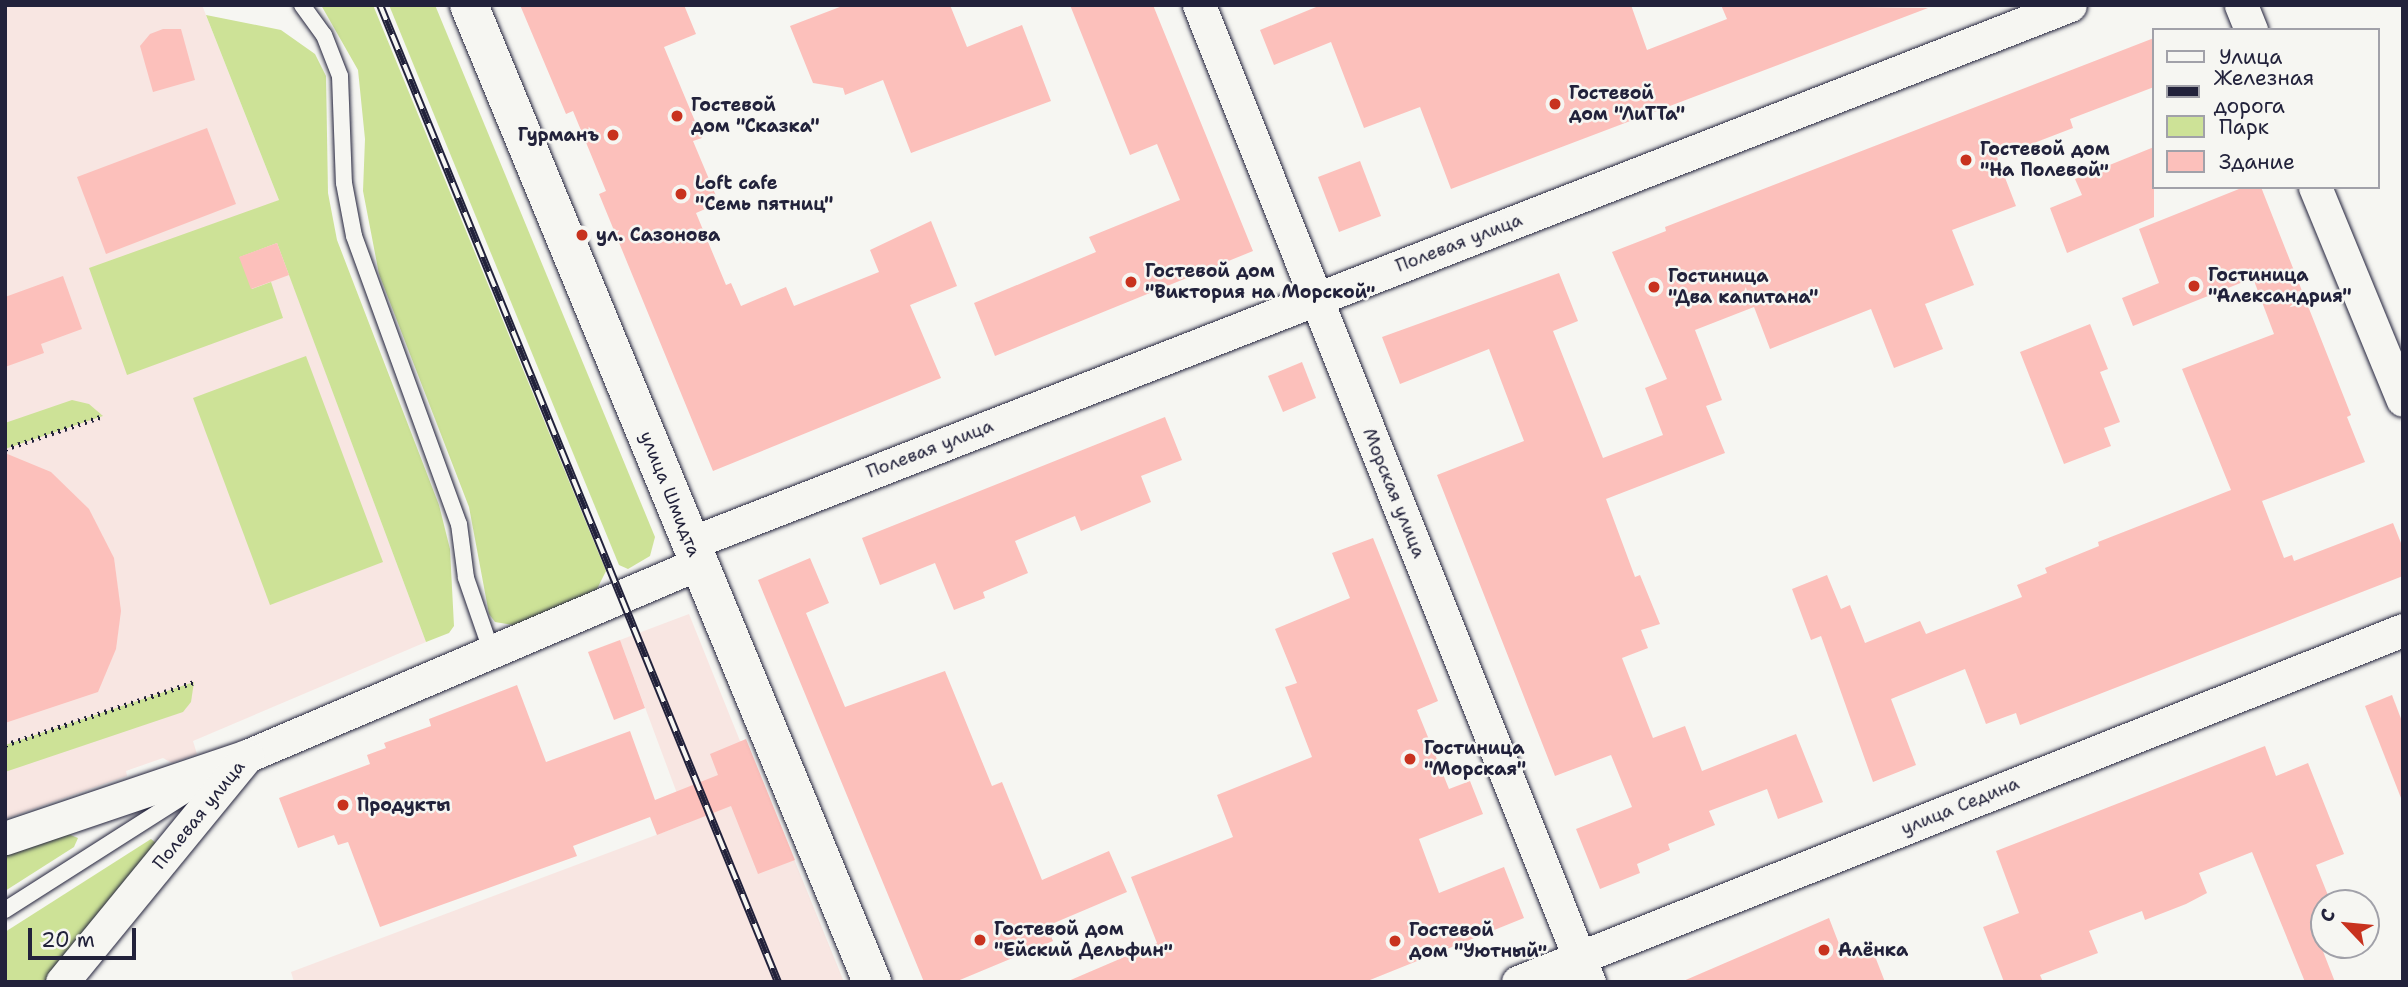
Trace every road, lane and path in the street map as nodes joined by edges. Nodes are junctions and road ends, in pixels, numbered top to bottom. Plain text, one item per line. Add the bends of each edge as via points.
1 (302, 5) edge
2 (469, 5) edge
3 (1199, 5) edge
4 (2070, 5) edge
5 (2241, 5) edge
6 (2250, 28) edge
7 (2316, 189) edge
8 (1317, 298) junction
9 (2403, 400) edge
10 (103, 416) dead end
11 (5, 449) edge
12 (695, 553) junction
13 (2403, 630) edge
14 (492, 653) junction
15 (194, 682) dead end
16 (5, 744) edge
17 (247, 756) junction
18 (5, 838) edge
19 (5, 910) edge
20 (1584, 970) edge
21 (62, 982) edge
22 (872, 982) edge
23 (1518, 982) edge

1 - 14 lane via 324,35 340,76 344,183 354,236 459,524 466,578
2 - 12 street, улица Шмидта
3 - 8 street, Морская улица
4 - 8 street, Полевая улица
5 - 6 street
7 - 9 street
8 - 12 street, Полевая улица
8 - 20 street, Морская улица
10 - 11 path
12 - 14 street, Полевая улица
12 - 22 street, улица Шмидта
13 - 20 street, улица Седина
14 - 17 street, Полевая улица
15 - 16 path
17 - 18 street
17 - 19 lane
17 - 21 street, Полевая улица
20 - 23 street, улица Седина

